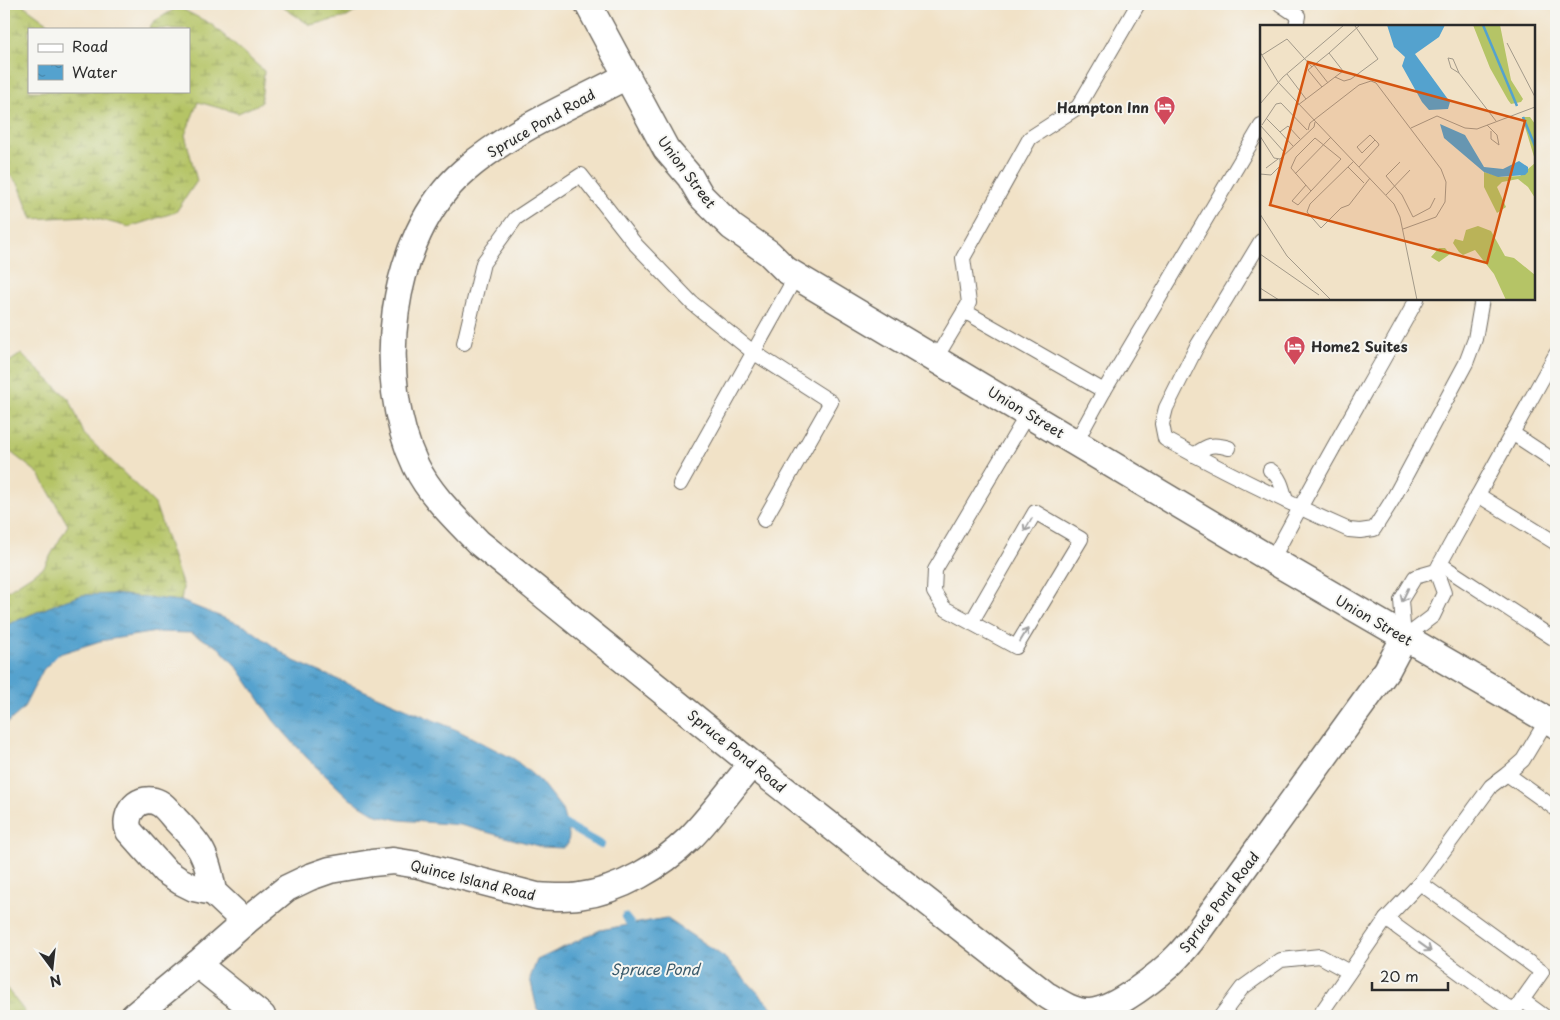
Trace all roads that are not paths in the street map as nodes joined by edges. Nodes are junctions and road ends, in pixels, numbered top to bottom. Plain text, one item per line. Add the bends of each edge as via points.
1 (588, 4) edge
2 (1138, 4) edge
3 (1280, 4) edge
4 (1296, 25) edge
5 (627, 76) junction
6 (1260, 128) edge
7 (1260, 243) edge
8 (796, 276) junction
9 (1416, 300) edge
10 (1482, 300) edge
11 (964, 312) junction
12 (464, 344) dead end
13 (753, 352) junction
14 (1556, 354) edge
15 (936, 358) junction
16 (1551, 374) edge
17 (1104, 391) junction
18 (1028, 413) junction
19 (1512, 433) junction
20 (1076, 442) junction
21 (1229, 448) dead end
22 (1194, 455) junction
23 (1556, 462) edge
24 (1270, 470) dead end
25 (680, 484) dead end
26 (1478, 496) junction
27 (1286, 501) junction
28 (1299, 507) junction
29 (764, 520) dead end
30 (1556, 543) edge
31 (1272, 560) junction
32 (1438, 568) junction
33 (971, 623) junction
34 (1404, 638) junction
35 (1556, 640) edge
36 (1552, 722) edge
37 (752, 764) junction
38 (1506, 774) junction
39 (1556, 809) edge
40 (1420, 883) junction
41 (213, 892) dead end
42 (1386, 919) junction
43 (245, 922) junction
44 (197, 964) junction
45 (1349, 972) junction
46 (1522, 1000) junction
47 (1512, 1014) edge
48 (134, 1016) edge
49 (262, 1016) edge
50 (1220, 1016) edge
51 (1319, 1016) edge
52 (1544, 1016) edge

1 - 5 street, Union Street
2 - 11 lane via 1078,106 1030,138 963,258 969,303
3 - 4 lane via 1298,16
5 - 8 street, Union Street via 666,149 690,177 701,196 732,227
5 - 37 street, Spruce Pond Road via 536,123 484,155 463,172 426,217 409,256 393,324 394,378 400,421 417,468 450,513 478,542
6 - 17 lane
7 - 22 lane via 1196,348 1166,408 1162,424 1165,439
8 - 13 lane
8 - 15 street, Union Street
9 - 28 lane
10 - 28 lane via 1466,363 1374,529 1349,530
11 - 15 lane
11 - 17 lane
12 - 13 lane via 482,263 516,218 581,175 636,245 692,304
13 - 25 lane
13 - 29 lane via 831,402
14 - 16 lane
15 - 18 street, Union Street
16 - 19 lane
17 - 20 lane
18 - 20 street, Union Street
18 - 33 lane via 935,570 934,592 944,608
19 - 23 lane
19 - 26 lane
20 - 31 street, Union Street
21 - 22 lane via 1207,445
22 - 27 lane
24 - 27 lane via 1276,473
26 - 30 lane
26 - 32 lane
27 - 28 lane
28 - 31 lane
31 - 34 street, Union Street
32 - 34 lane via 1444,594 1433,616
32 -> 34 lane via 1415,577 1401,600
32 - 35 lane
33 -> 33 lane via 1016,647 1081,539 1035,512
34 - 36 street, Union Street
34 - 37 street, Spruce Pond Road via 1387,670 1177,958 1118,1003 1090,1012 1063,1005 1044,994
36 - 38 lane via 1523,760
37 - 43 street, Quince Island Road via 691,837 670,855 620,885 599,892 557,898 537,896 418,865 372,863 310,877 287,888
38 - 39 lane
38 - 40 lane via 1490,786
40 - 42 lane
40 - 46 lane via 1542,972
41 - 43 street
42 - 45 lane
42 -> 47 lane
43 - 44 street, Quince Island Road
44 - 48 street, Quince Island Road
44 - 49 street
45 - 50 lane via 1320,956 1281,960 1242,988
45 - 51 lane
46 - 47 lane
46 - 52 lane

